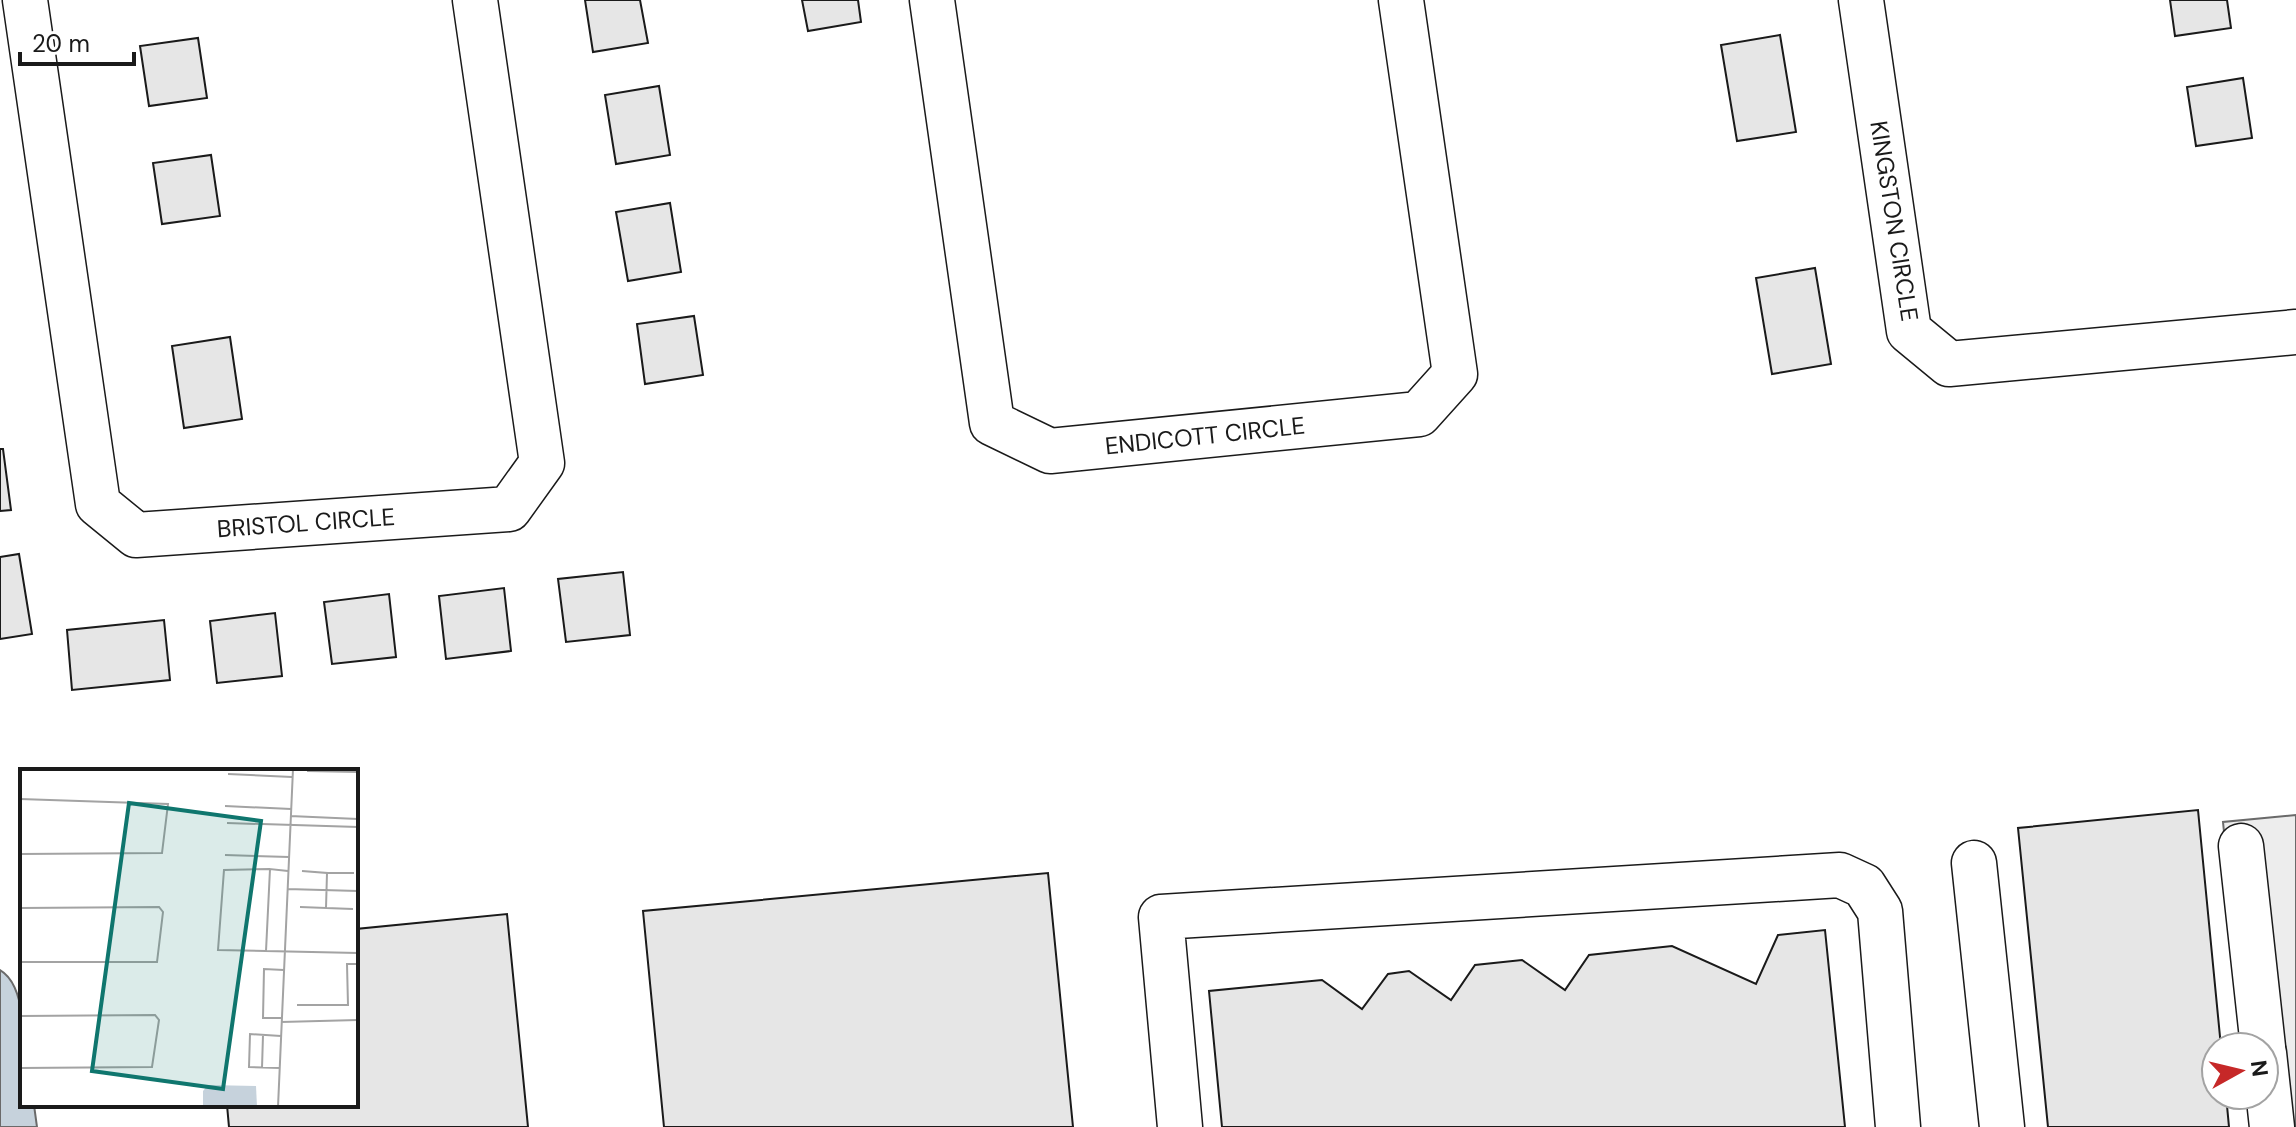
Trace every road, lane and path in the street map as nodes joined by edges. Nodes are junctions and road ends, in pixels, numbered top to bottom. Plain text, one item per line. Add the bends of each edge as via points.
1 (25, 0) edge
2 (475, 0) edge
3 (932, 0) edge
4 (1401, 0) edge
5 (1861, 0) edge
6 (2296, 332) edge
7 (2241, 846) dead end
8 (1974, 863) dead end
9 (2261, 1031) edge
10 (1180, 1127) edge
11 (1898, 1127) edge
12 (2002, 1127) edge

1 - 2 street, BRISTOL CIRCLE via 98,504 136,535 509,509 542,463
3 - 4 street, ENDICOTT CIRCLE via 992,423 1050,451 1419,414 1455,374
5 - 6 street, KINGSTON CIRCLE via 1909,331 1949,364
7 - 9 street
8 - 12 street
10 - 11 street via 1161,917 1840,875 1864,886 1880,911

